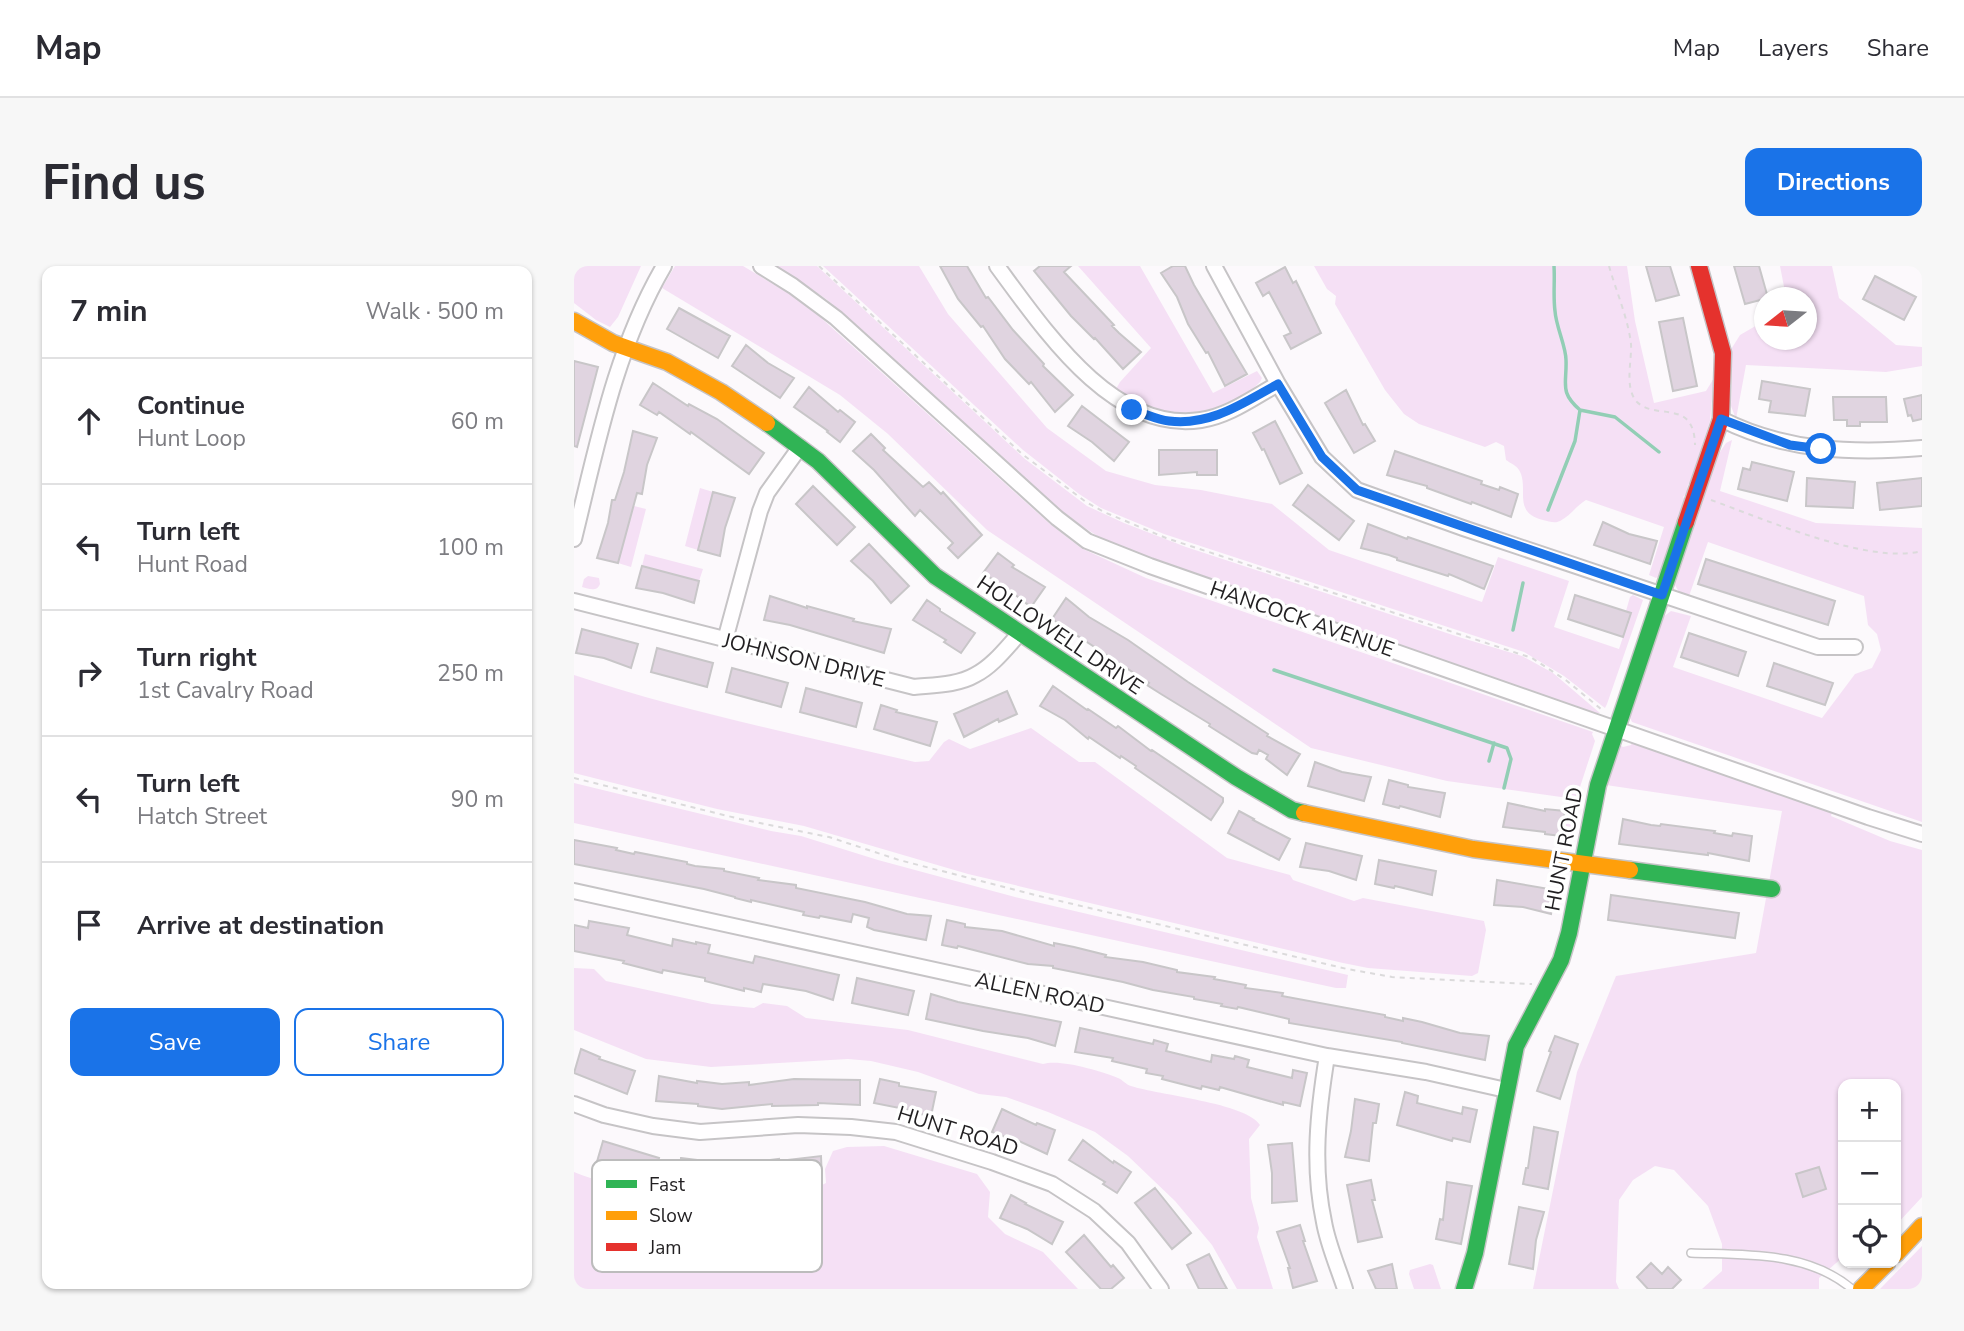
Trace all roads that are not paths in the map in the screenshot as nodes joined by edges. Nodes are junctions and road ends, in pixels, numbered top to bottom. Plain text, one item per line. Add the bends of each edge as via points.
1 (664, 266) edge
2 (761, 266) edge
3 (998, 266) edge
4 (1214, 266) edge
5 (1699, 266) edge
6 (574, 321) edge
7 (626, 348) junction
8 (1278, 384) junction
9 (1721, 419) junction
10 (800, 447) junction
11 (1922, 448) edge
12 (574, 539) edge
13 (1662, 595) junction
14 (574, 601) edge
15 (1020, 633) junction
16 (725, 640) junction
17 (1855, 647) dead end
18 (1617, 729) junction
19 (1922, 834) edge
20 (1581, 863) junction
21 (1772, 888) dead end
22 (574, 891) edge
23 (1327, 1056) junction
24 (1506, 1090) junction
25 (574, 1104) edge
26 (1922, 1226) edge
27 (1901, 1249) edge
28 (1691, 1253) dead end
29 (1882, 1268) edge
30 (1161, 1289) edge
31 (1345, 1289) edge
32 (1464, 1289) edge
33 (1852, 1289) edge
34 (1861, 1289) edge

1 - 7 street
2 - 18 street, HANCOCK AVENUE via 836,318 1087,541
3 - 8 street via 1032,313 1096,385 1132,410 1169,421 1201,420 1231,411
4 - 8 street
5 - 9 street, HUNT ROAD via 1723,353
6 - 7 street, HOLLOWELL DRIVE
7 - 10 street, HOLLOWELL DRIVE via 667,362
7 - 12 street
8 - 13 street via 1322,457 1357,490
9 - 11 street via 1790,445 1848,450
9 - 13 street, HUNT ROAD
10 - 15 street, HOLLOWELL DRIVE via 934,576
10 - 16 street via 760,511
13 - 17 street via 1818,647
13 - 18 street, HUNT ROAD
14 - 16 street, JOHNSON DRIVE
15 - 16 street, JOHNSON DRIVE via 975,676 915,687
15 - 20 street, HOLLOWELL DRIVE via 1292,810 1473,849
18 - 19 street, HANCOCK AVENUE
18 - 20 street, HUNT ROAD via 1598,785
20 - 21 street, HOLLOWELL DRIVE
20 - 24 street, HUNT ROAD via 1561,960 1517,1046
22 - 23 street, ALLEN ROAD
23 - 24 street, ALLEN ROAD
23 - 31 street via 1318,1109 1317,1174 1324,1225
24 - 32 street, HUNT ROAD via 1475,1254
25 - 30 street, HUNT ROAD via 653,1126 700,1132 798,1125 895,1132 992,1162 1052,1184 1094,1211 1128,1243
26 - 27 street
28 - 33 lane via 1792,1259 1839,1278
29 - 34 street

